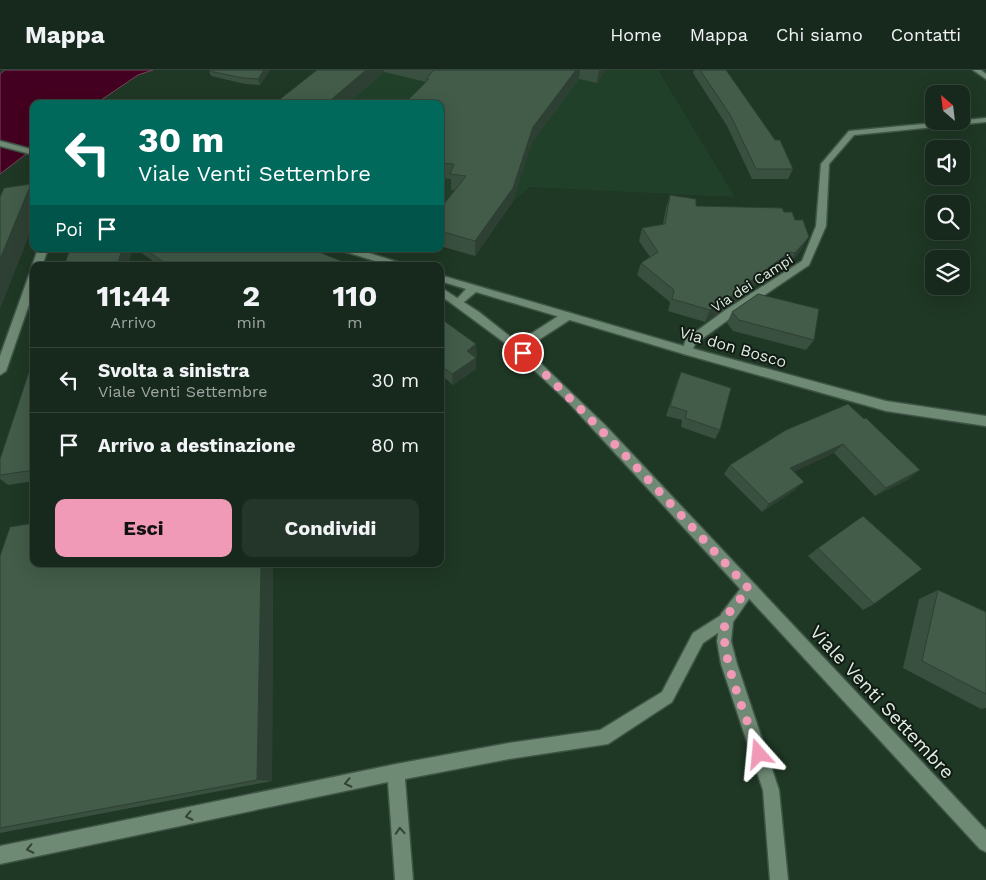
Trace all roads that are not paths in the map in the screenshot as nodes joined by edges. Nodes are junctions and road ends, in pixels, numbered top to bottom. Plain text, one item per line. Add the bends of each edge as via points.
1 (977, 70) edge
2 (986, 77) edge
3 (986, 120) edge
4 (0, 143) edge
5 (30, 152) edge
6 (356, 252) edge
7 (388, 262) edge
8 (444, 279) edge
9 (30, 286) edge
10 (474, 288) junction
11 (444, 293) edge
12 (459, 302) junction
13 (567, 316) junction
14 (687, 351) junction
15 (523, 353) junction
16 (0, 371) edge
17 (986, 421) edge
18 (749, 589) junction
19 (726, 619) junction
20 (396, 772) junction
21 (986, 843) edge
22 (0, 855) edge
23 (404, 880) edge
24 (779, 880) edge

1 - 2 street
3 - 14 street, Via dei Campi via 852,133 825,164 821,226 806,263 690,342
4 - 5 street
6 - 7 street
8 - 10 street, Via don Bosco
9 - 16 street
10 - 12 street
10 - 13 street, Via don Bosco
11 - 12 street, Viale Venti Settembre
12 - 15 street, Viale Venti Settembre
13 - 14 street, Via don Bosco
13 - 15 street via 533,338
14 - 17 street, Via don Bosco via 886,406
15 - 18 street, Viale Venti Settembre via 631,462
18 - 19 street
18 - 21 street, Viale Venti Settembre
19 - 20 street via 698,638 667,697 602,738
19 - 24 street via 724,641 729,664 771,790
20 -> 22 street
23 -> 20 street

